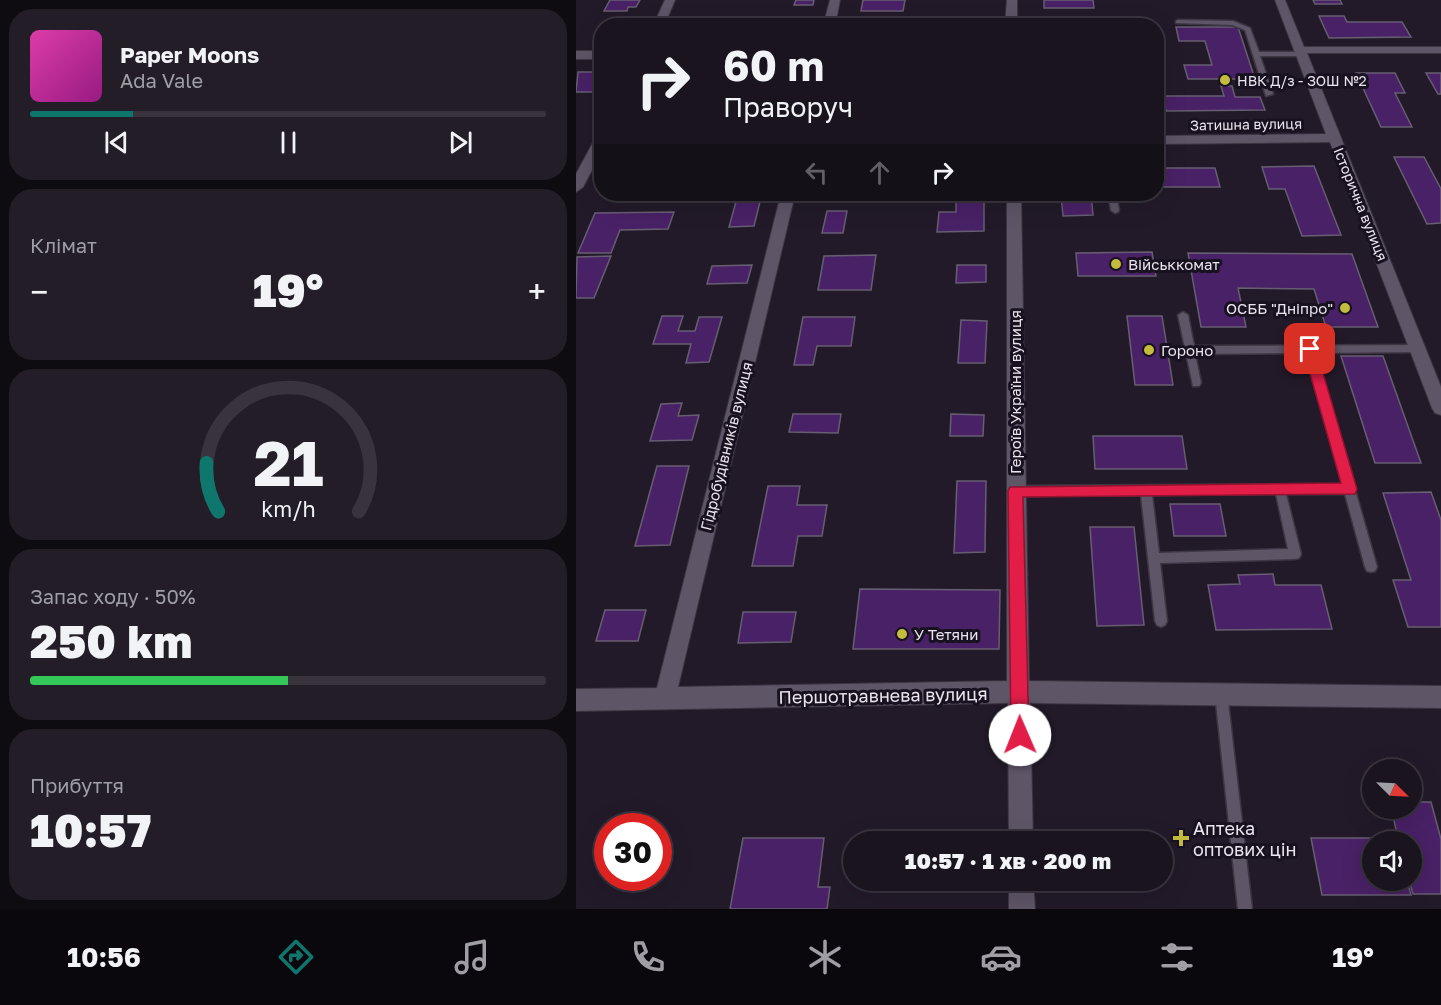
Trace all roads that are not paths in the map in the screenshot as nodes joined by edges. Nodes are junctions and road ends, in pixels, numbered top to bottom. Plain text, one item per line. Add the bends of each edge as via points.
1 (670, 0) edge
2 (835, 0) edge
3 (1012, 0) edge
4 (1280, 0) edge
5 (662, 18) edge
6 (831, 18) edge
7 (1011, 18) edge
8 (1178, 22) dead end
9 (1441, 50) edge
10 (1301, 52) junction
11 (1257, 54) junction
12 (576, 55) edge
13 (594, 55) edge
14 (1269, 94) dead end
15 (1335, 138) junction
16 (1164, 140) edge
17 (594, 152) edge
18 (576, 187) edge
19 (786, 201) edge
20 (1014, 201) edge
21 (1113, 201) edge
22 (1115, 210) dead end
23 (1183, 315) dead end
24 (1418, 348) junction
25 (1310, 349) junction
26 (1190, 350) junction
27 (1196, 383) dead end
28 (1441, 408) edge
29 (1350, 489) junction
30 (1146, 490) junction
31 (1280, 490) junction
32 (1015, 491) junction
33 (1154, 558) junction
34 (1371, 567) dead end
35 (1161, 621) dead end
36 (1020, 692) junction
37 (1221, 693) junction
38 (1441, 697) edge
39 (665, 698) junction
40 (576, 700) edge
41 (1021, 831) edge
42 (1021, 891) edge
43 (1022, 909) edge
44 (1245, 909) edge

1 - 5 street
2 - 6 street
3 - 7 street
4 - 10 street, Історична вулиця
8 - 11 lane via 1244,26
9 - 10 street
10 - 11 lane
10 - 15 street, Історична вулиця
11 - 14 lane
12 - 13 street
15 - 16 street, Затишна вулиця
15 - 24 street, Історична вулиця
17 - 18 street
19 - 39 street, Гідробудівників вулиця
20 - 32 street, Героїв України вулиця
21 - 22 lane
23 - 26 lane
24 - 25 lane
24 - 28 street, Історична вулиця
25 - 26 lane
25 - 29 lane
26 - 27 lane
29 - 31 lane
29 - 34 lane
30 - 31 lane
30 - 32 lane
30 - 33 lane
31 - 33 lane via 1295,554
32 - 36 street, Героїв України вулиця
33 - 35 lane
36 - 37 street, Першотравнева вулиця
36 - 39 street, Першотравнева вулиця
36 - 41 street, Героїв України вулиця
37 - 38 street, Першотравнева вулиця
37 - 44 lane
39 - 40 street, Першотравнева вулиця
42 - 43 street

